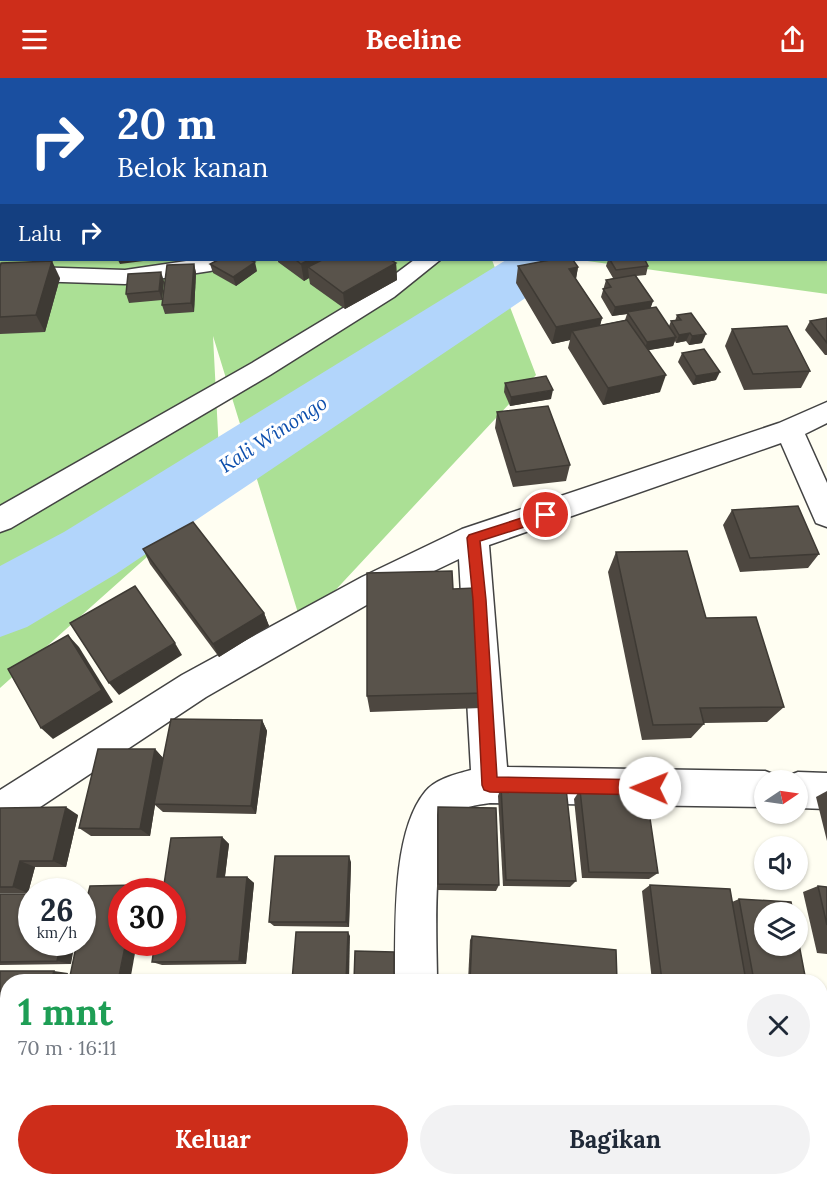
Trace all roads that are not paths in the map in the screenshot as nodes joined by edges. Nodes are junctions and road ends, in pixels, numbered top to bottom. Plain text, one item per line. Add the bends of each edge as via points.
1 (427, 261) edge
2 (210, 264) edge
3 (0, 273) edge
4 (827, 412) edge
5 (789, 430) junction
6 (824, 502) edge
7 (0, 520) edge
8 (473, 538) junction
9 (490, 785) junction
10 (754, 789) edge
11 (808, 790) edge
12 (827, 790) edge
13 (0, 812) edge
14 (416, 974) edge

1 - 7 street via 261,369
2 - 3 street via 125,277
4 - 5 street
5 - 6 street
5 - 8 street
8 - 9 street
8 - 13 street via 373,586 194,686
9 - 10 street
9 - 14 street via 456,792 429,819 421,855
11 - 12 street

